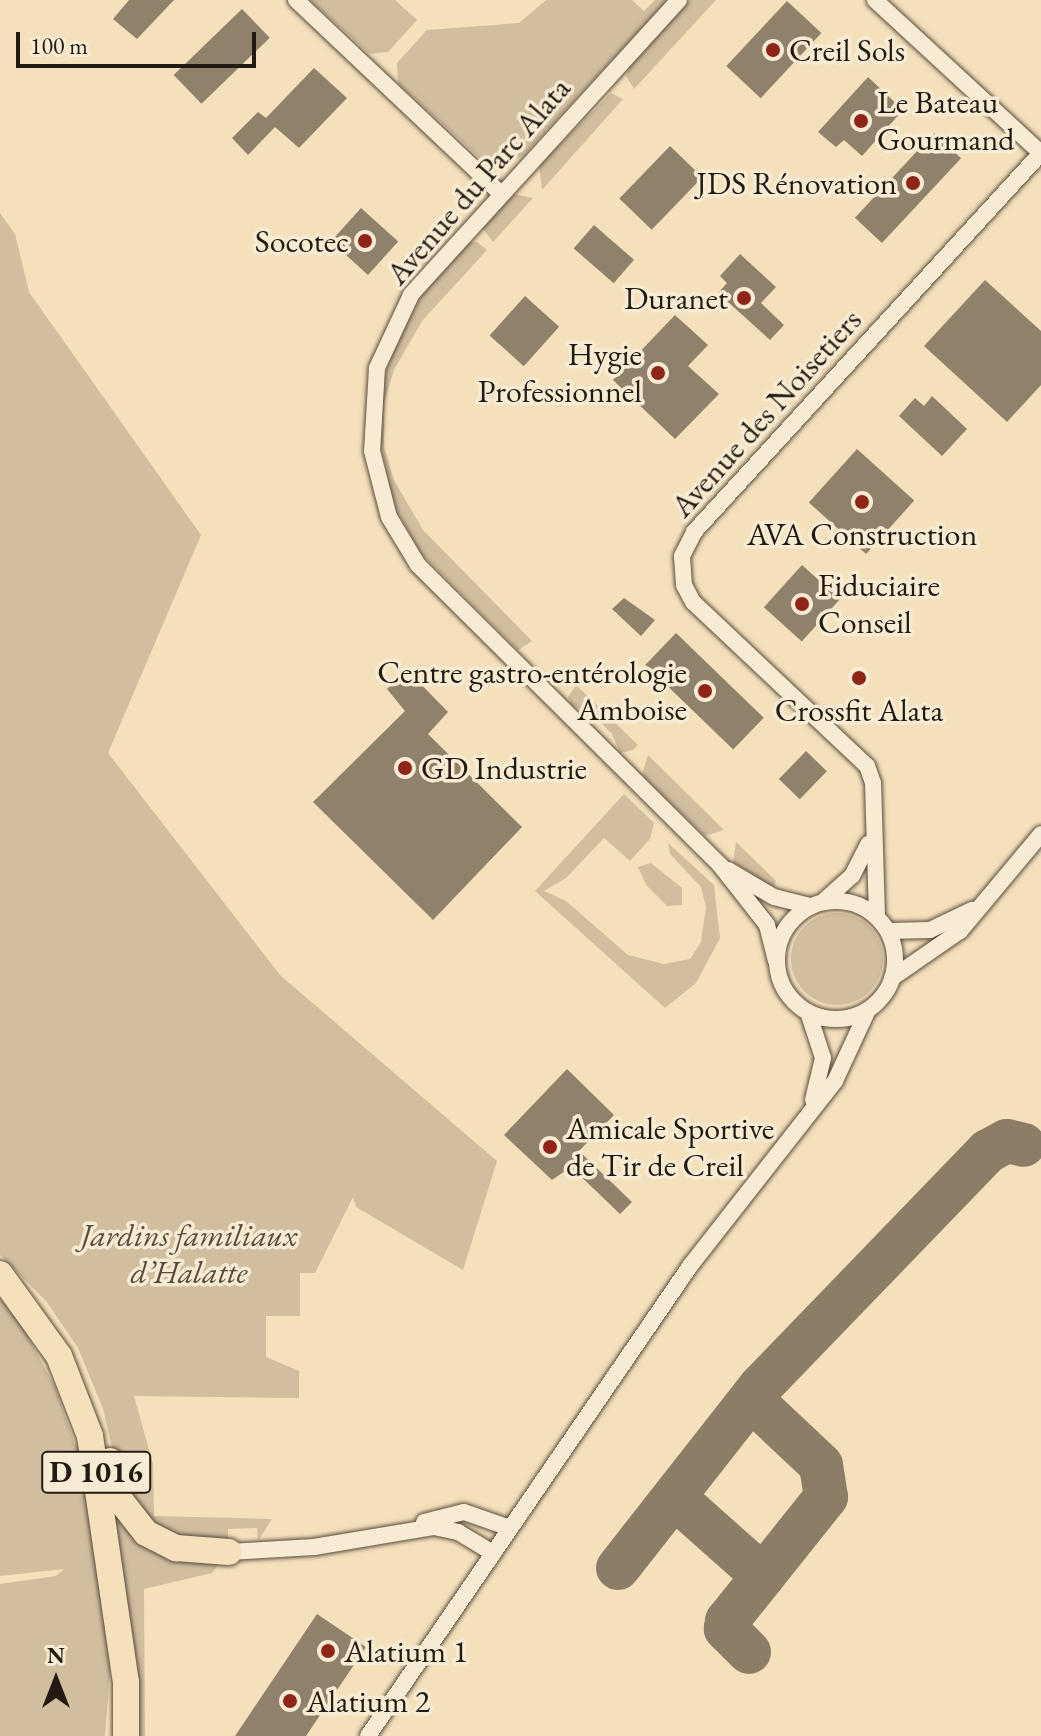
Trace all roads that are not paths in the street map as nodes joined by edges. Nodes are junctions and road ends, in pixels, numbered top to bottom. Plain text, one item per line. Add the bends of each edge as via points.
1 (296, 0) edge
2 (679, 0) edge
3 (875, 0) edge
4 (1041, 153) edge
5 (501, 194) junction
6 (871, 834) junction
7 (1041, 834) edge
8 (720, 865) junction
9 (988, 896) junction
10 (816, 904) junction
11 (877, 917) junction
12 (888, 931) junction
13 (776, 961) junction
14 (892, 978) junction
15 (868, 1010) junction
16 (808, 1012) junction
17 (806, 1112) junction
18 (0, 1274) edge
19 (38, 1323) junction
20 (510, 1528) junction
21 (403, 1530) junction
22 (229, 1552) joint
23 (493, 1553) junction
24 (118, 1633) junction
25 (110, 1736) edge
26 (126, 1736) edge
27 (368, 1736) edge

1 - 5 street
2 - 5 street, Avenue du Parc Alata
3 - 4 street
4 - 6 street, Avenue des Noisetiers via 694,532 682,556 684,585 693,602 867,766 873,783
5 - 8 street, Avenue du Parc Alata via 419,284 384,344 370,410 380,490 418,565
6 - 10 street, Avenue des Noisetiers via 852,876
6 - 11 street, Avenue des Noisetiers
7 - 9 street
8 - 10 street, Avenue du Parc Alata via 774,897
8 - 13 street, Avenue du Parc Alata via 767,925
9 - 12 street via 941,927
9 - 14 street via 960,931
10 - 11 street via 854,904
10 - 13 street via 785,928
11 - 12 street
12 - 14 street via 895,958
13 - 16 street via 783,988
14 - 15 street
15 - 16 street via 835,1019
15 - 17 street via 835,1081
16 - 17 street via 823,1067
17 - 20 street via 663,1303
18 - 19 highway, D 1016
19 - 22 highway via 91,1393 117,1491 131,1518 176,1548
19 - 24 highway, D 1016 via 68,1373 90,1436
20 - 21 street via 464,1512
20 - 23 street
21 - 22 street via 314,1547
21 - 23 street via 451,1529
23 - 27 street
24 - 25 highway, D 1016
24 - 26 highway, D 1016 via 127,1694

